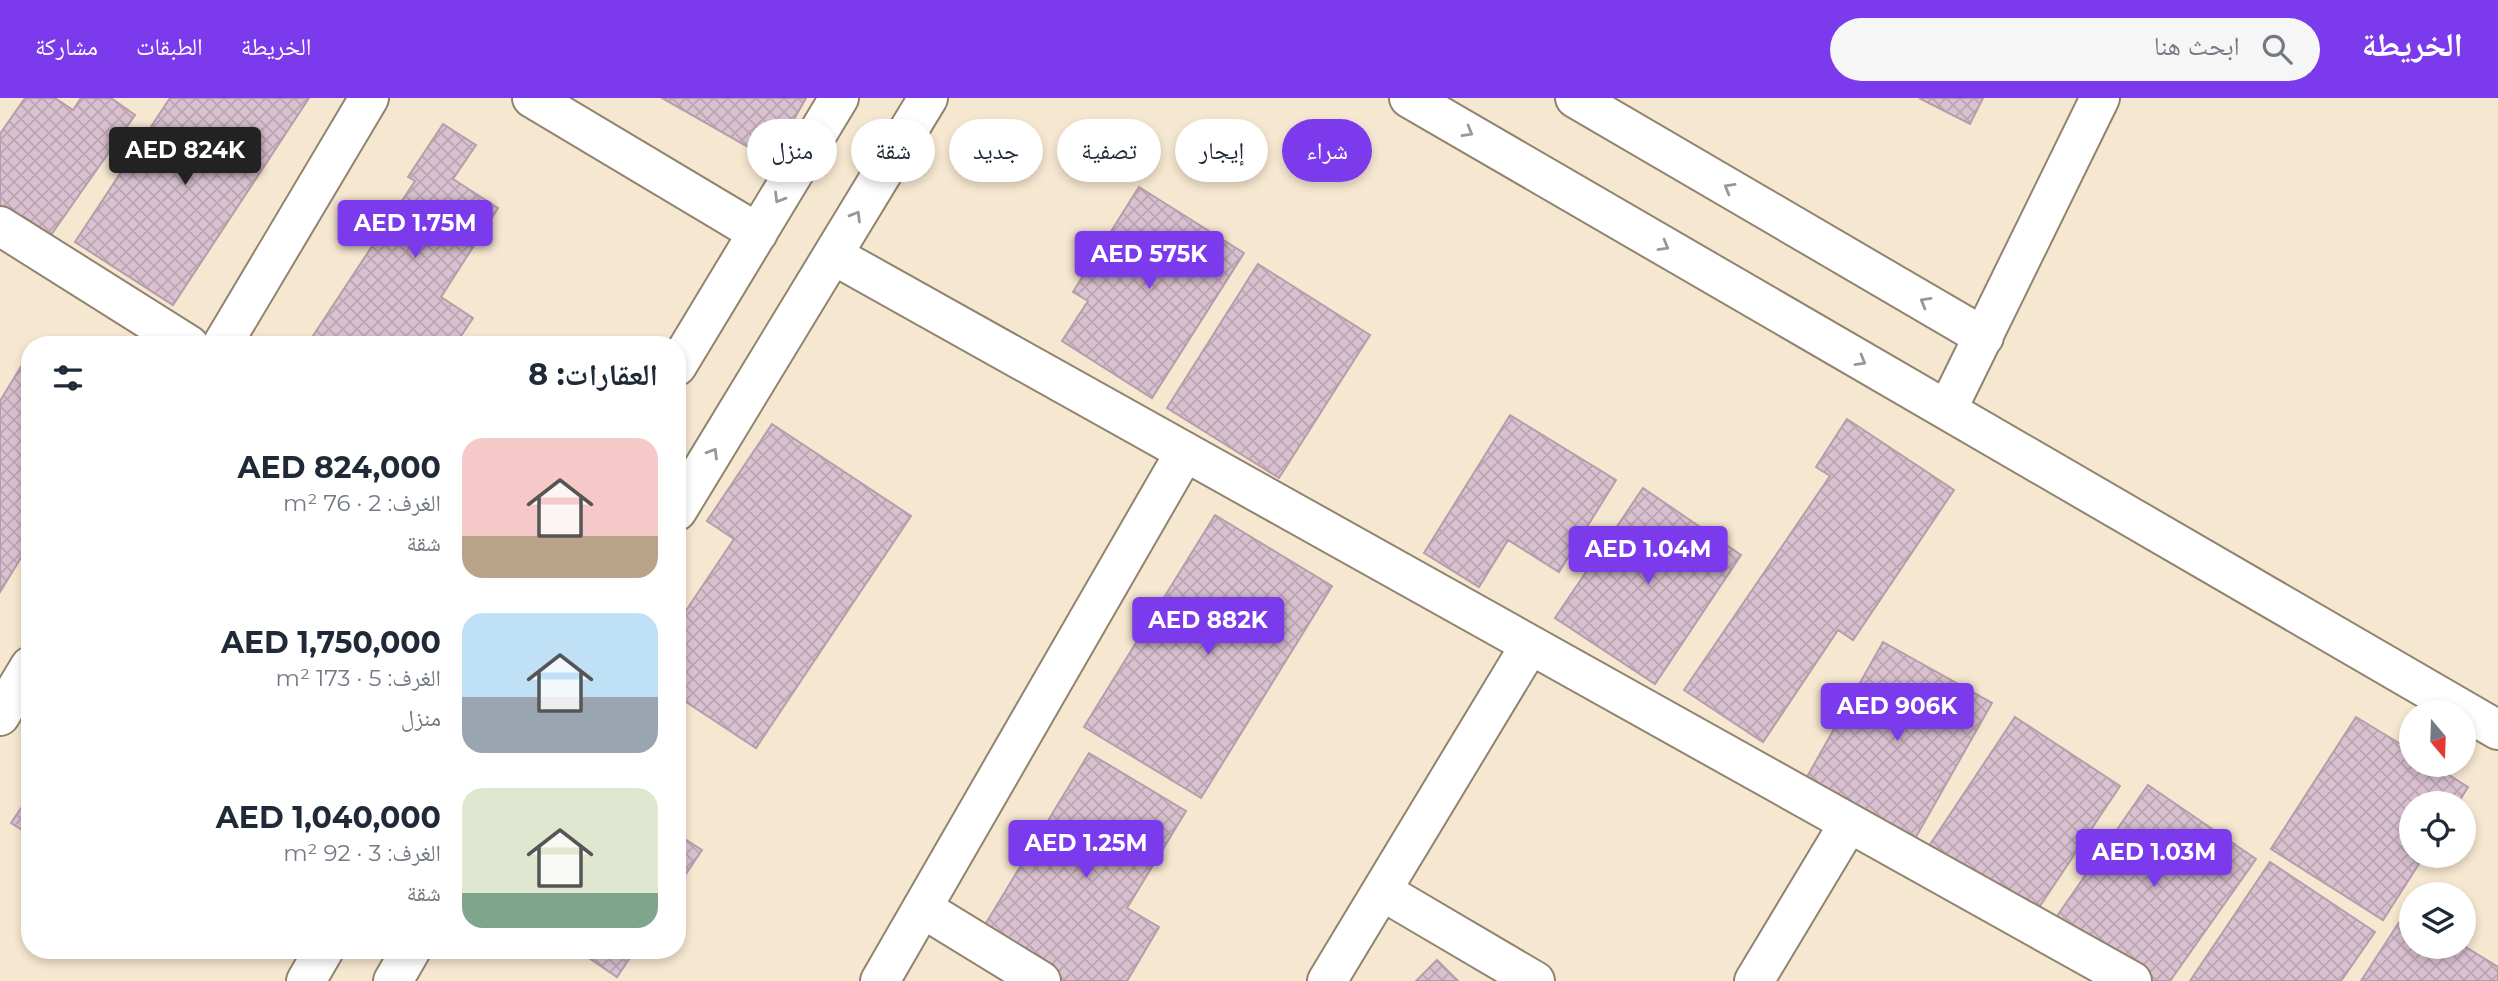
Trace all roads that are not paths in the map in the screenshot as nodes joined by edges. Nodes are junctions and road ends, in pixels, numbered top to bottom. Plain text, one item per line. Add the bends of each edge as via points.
1 (369, 98) edge
2 (532, 98) edge
3 (839, 98) edge
4 (928, 98) edge
5 (1409, 98) edge
6 (1576, 98) edge
7 (2100, 98) edge
8 (0, 226) edge
9 (758, 233) junction
10 (833, 255) junction
11 (175, 336) edge
12 (227, 336) edge
13 (1984, 337) junction
14 (686, 351) edge
15 (1947, 410) junction
16 (1185, 452) junction
17 (686, 496) edge
18 (1530, 645) junction
19 (2498, 730) edge
20 (1849, 823) junction
21 (1381, 891) junction
22 (922, 908) junction
23 (319, 959) edge
24 (406, 959) edge
25 (306, 981) edge
26 (393, 981) edge
27 (880, 981) edge
28 (1041, 981) edge
29 (1327, 981) edge
30 (1535, 981) edge
31 (1754, 981) edge
32 (2132, 981) edge

1 - 12 street
2 - 9 street
3 -> 9 street
10 -> 4 street
5 -> 15 street
13 -> 6 street
7 - 13 street
8 - 11 street
9 - 14 street
10 - 16 street
17 -> 10 street
13 - 15 street
15 - 19 street
16 - 18 street
16 - 22 street
18 - 20 street
18 - 21 street
20 - 31 street
20 - 32 street
21 - 29 street
21 - 30 street
22 - 27 street
22 - 28 street
23 - 25 street
24 - 26 street

